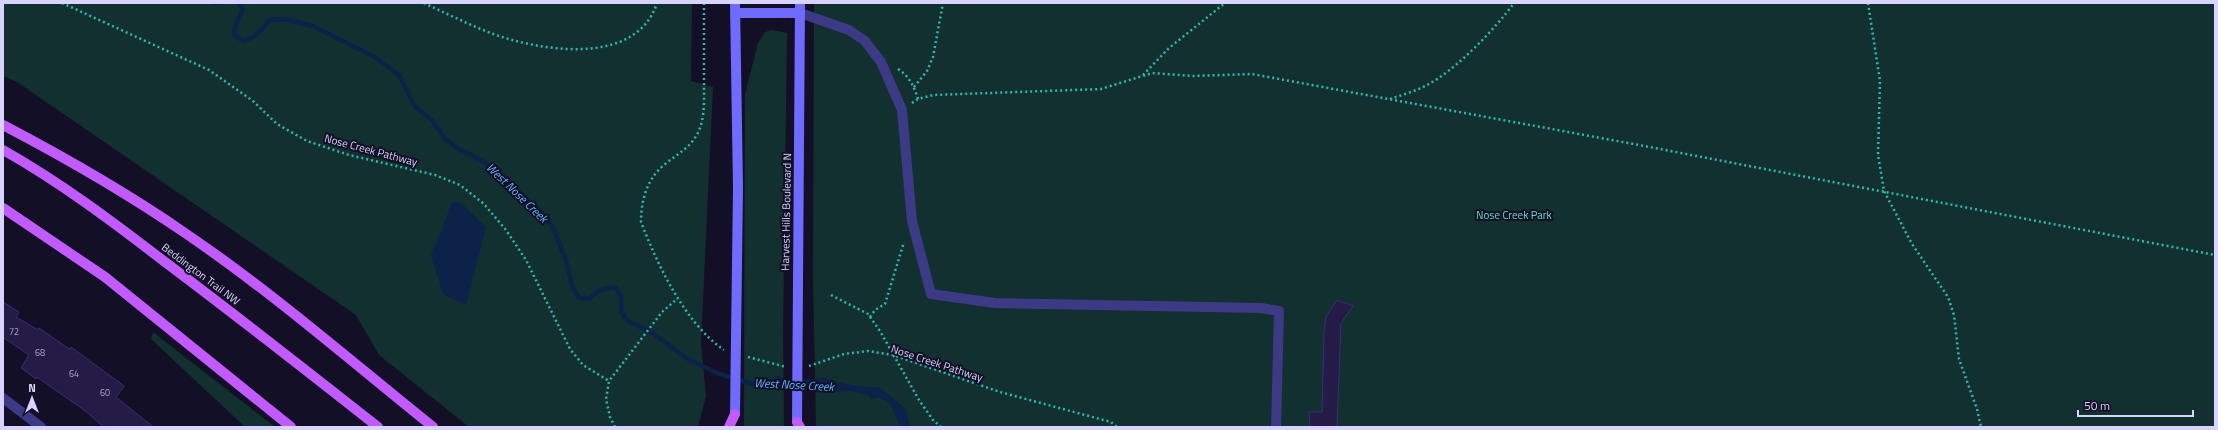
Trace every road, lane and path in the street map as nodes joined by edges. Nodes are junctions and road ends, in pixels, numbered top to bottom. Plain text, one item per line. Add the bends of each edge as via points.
1 (62, 3) edge
2 (424, 3) edge
3 (657, 3) edge
4 (704, 3) edge
5 (792, 3) edge
6 (943, 3) edge
7 (1225, 3) edge
8 (1514, 3) edge
9 (1868, 3) edge
10 (735, 8) edge
11 (800, 8) edge
12 (881, 62) junction
13 (1143, 75) junction
14 (914, 87) junction
15 (918, 99) junction
16 (1390, 100) junction
17 (902, 110) junction
18 (3, 125) edge
19 (3, 150) edge
20 (1884, 191) junction
21 (3, 208) edge
22 (905, 238) dead end
23 (2215, 255) edge
24 (831, 295) dead end
25 (678, 299) junction
26 (870, 317) junction
27 (725, 351) dead end
28 (893, 355) junction
29 (745, 356) dead end
30 (793, 367) dead end
31 (805, 367) dead end
32 (609, 381) junction
33 (3, 398) edge
34 (735, 414) junction
35 (797, 425) edge
36 (41, 427) edge
37 (291, 427) edge
38 (378, 427) edge
39 (433, 427) edge
40 (615, 427) edge
41 (729, 427) edge
42 (735, 427) edge
43 (941, 427) edge
44 (1117, 427) edge
45 (1276, 427) edge
46 (1981, 427) edge

1 - 32 path, Nose Creek Pathway via 209,70 253,100 276,124 307,141 349,155 435,175 460,185 484,204 506,230 526,260 570,349 583,365
2 - 3 path via 488,32 509,38 536,44 587,49 610,47 637,34 648,22
4 - 25 path via 704,106 700,127 686,150 655,173 645,191 641,210 648,240
5 - 11 main road
6 - 14 path via 933,57 927,71
7 - 13 path via 1170,48
8 - 16 path via 1498,25 1445,72 1428,85
9 - 20 path via 1880,81 1878,155
10 - 11 main road
10 - 34 main road via 738,188
11 - 12 street via 865,40
11 - 35 main road, Harvest Hills Boulevard N
12 - 14 path via 903,72
12 - 17 street
13 - 15 path via 1101,89 933,95
13 - 16 path via 1252,74
14 - 15 path
15 - 17 path
16 - 20 path
17 - 45 street via 912,221 931,294 995,303 1261,308 1278,311
18 - 39 main road via 98,176 185,233 308,326
19 - 38 main road, Beddington Trail NW via 65,188 131,236 234,313
20 - 23 path
20 - 46 path via 1912,244 1948,297 1954,315 1958,358
21 - 37 main road via 105,277
22 - 26 path via 885,304 875,310
24 - 26 path
25 - 27 path via 715,344
25 - 32 path via 662,312
26 - 28 path
28 - 31 path, Nose Creek Pathway via 868,351 844,354
28 - 43 path via 919,400
28 - 44 path, Nose Creek Pathway via 1000,392 1111,422
29 - 30 path
32 - 40 path via 606,398
33 - 36 street
34 - 41 main road
34 - 42 main road

